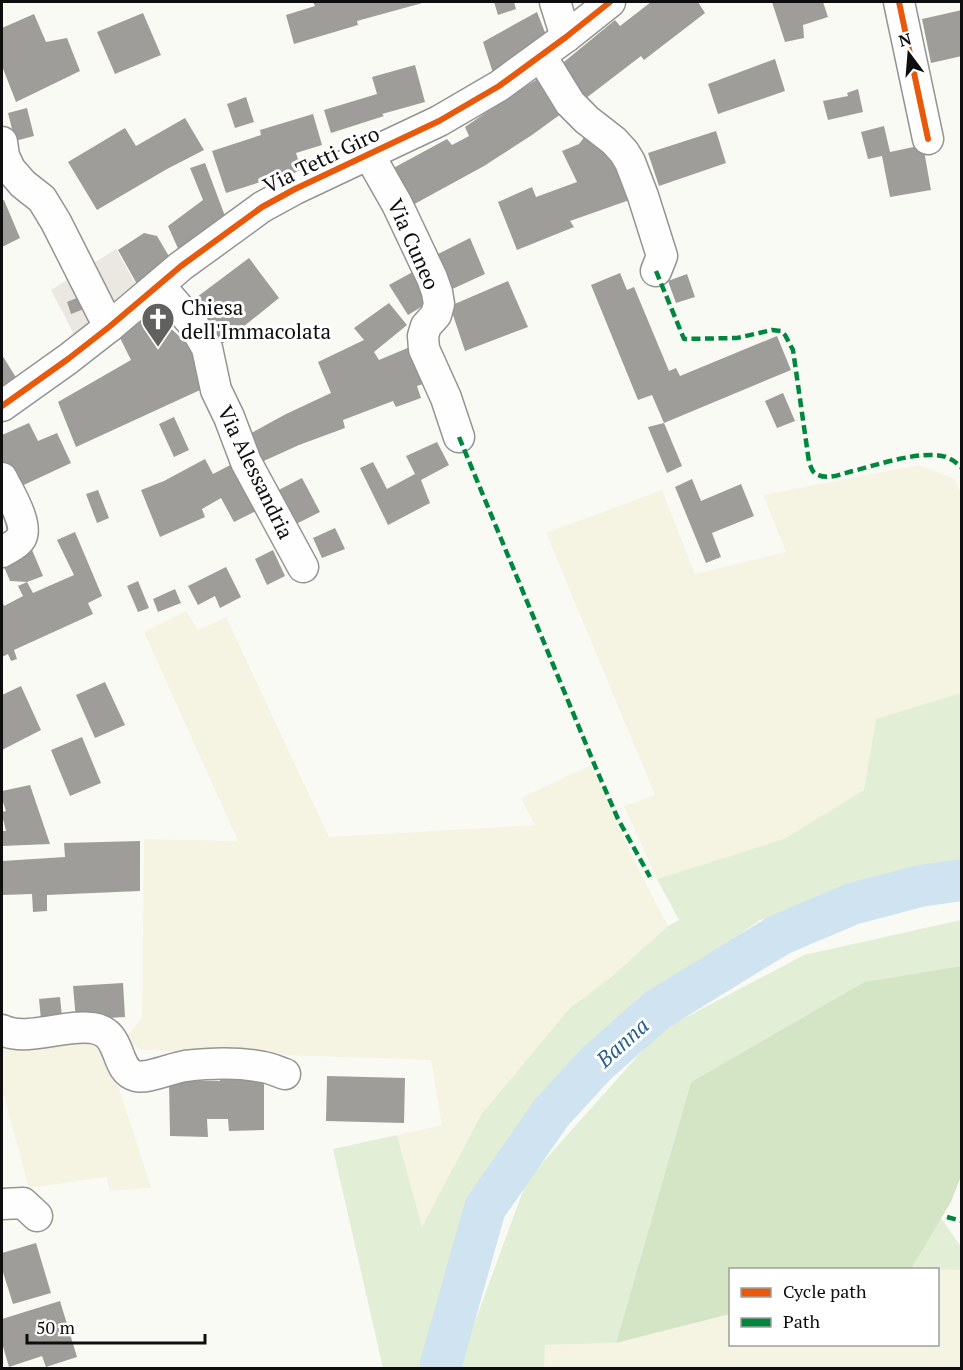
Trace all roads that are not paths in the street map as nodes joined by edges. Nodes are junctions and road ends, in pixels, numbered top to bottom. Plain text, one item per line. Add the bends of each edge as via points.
1 (555, 2) edge
2 (610, 2) edge
3 (900, 2) edge
4 (566, 37) junction
5 (541, 56) junction
6 (928, 139) dead end
7 (2, 142) edge
8 (368, 153) junction
9 (12, 184) edge
10 (657, 271) dead end
11 (162, 283) junction
12 (109, 327) junction
13 (2, 406) edge
14 (459, 437) dead end
15 (2, 478) edge
16 (2, 552) edge
17 (303, 567) dead end
18 (2, 1030) edge
19 (285, 1074) dead end
20 (2, 1204) edge
21 (37, 1216) dead end

1 - 4 street
2 - 4 street, Via Tetti Giro
3 - 6 street
4 - 5 street, Via Tetti Giro
5 - 8 street, Via Tetti Giro via 438,121
5 - 10 street via 570,103 614,141 630,162 662,256
7 - 9 street
8 - 11 street, Via Tetti Giro via 262,207
8 - 14 street, Via Cuneo via 397,204 437,292 439,304 436,315 426,326 424,349
9 - 12 street via 42,199
11 - 12 street, Via Tetti Giro
11 - 17 street, Via Alessandria via 207,348 216,390 246,462
12 - 13 street, Via Tetti Giro
15 - 16 street via 24,530 15,544
18 - 19 street via 8,1034 92,1028 104,1032 114,1041 123,1065 134,1075 184,1066 234,1064
20 - 21 street via 23,1203

